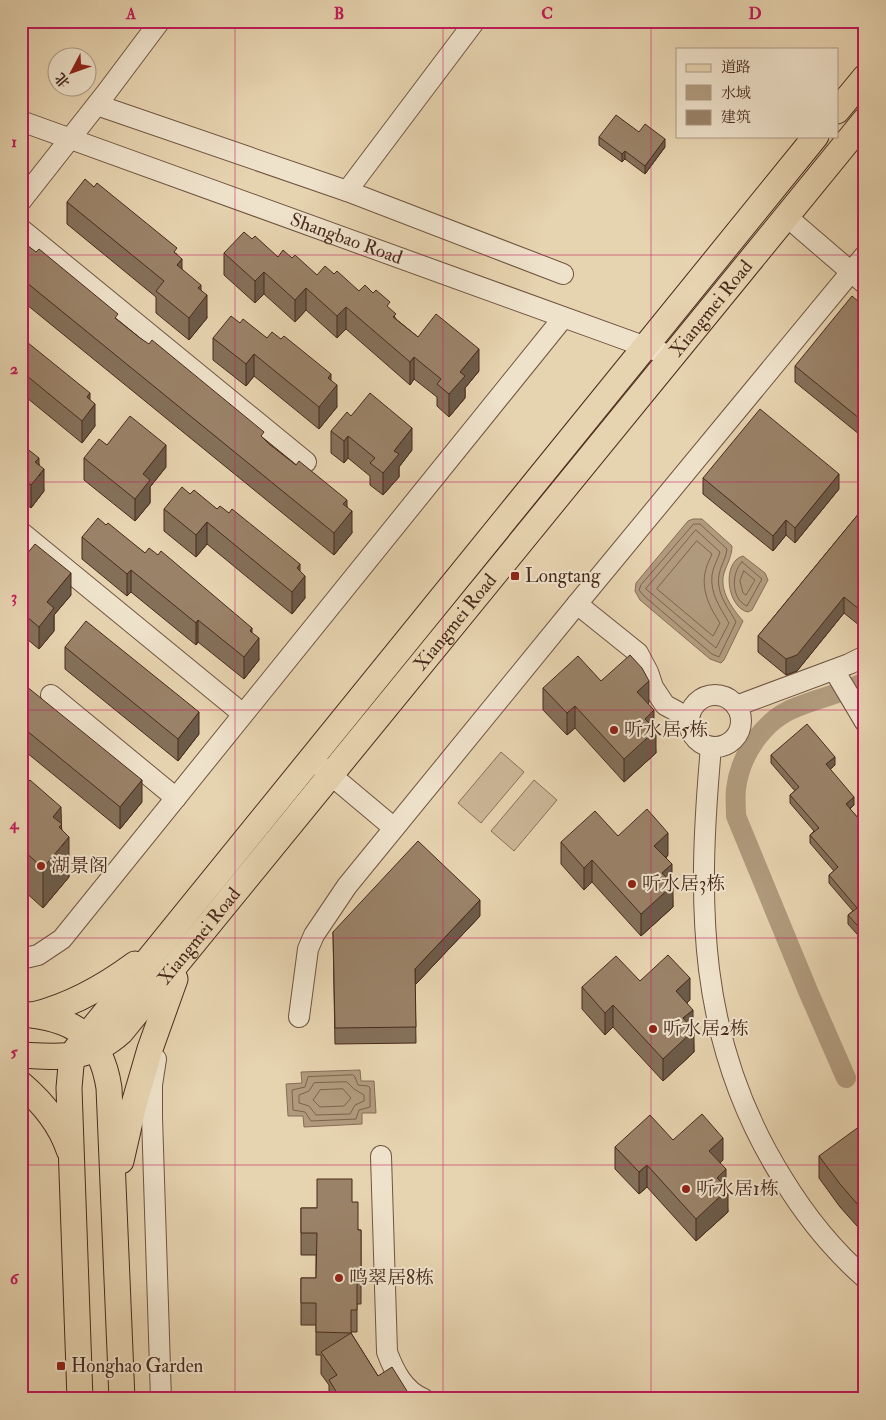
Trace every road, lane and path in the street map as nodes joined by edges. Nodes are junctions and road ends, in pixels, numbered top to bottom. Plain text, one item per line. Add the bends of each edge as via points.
1 (160, 21) edge
2 (475, 21) edge
3 (865, 77) edge
4 (97, 105) junction
5 (838, 110) edge
6 (865, 120) edge
7 (21, 122) edge
8 (814, 138) edge
9 (70, 139) junction
10 (347, 191) junction
11 (21, 201) edge
12 (786, 216) junction
13 (21, 229) edge
14 (865, 255) edge
15 (563, 274) dead end
16 (858, 278) edge
17 (562, 318) junction
18 (644, 347) junction
19 (671, 356) junction
20 (306, 462) dead end
21 (21, 532) edge
22 (577, 604) junction
23 (865, 656) edge
24 (834, 670) junction
25 (51, 696) dead end
26 (736, 706) junction
27 (244, 714) junction
28 (861, 716) edge
29 (689, 718) junction
30 (711, 747) junction
31 (310, 759) junction
32 (331, 775) junction
33 (176, 798) junction
34 (394, 828) junction
35 (195, 942) junction
36 (157, 948) junction
37 (21, 959) edge
38 (181, 966) junction
39 (27, 1015) edge
40 (299, 1017) dead end
41 (85, 1047) junction
42 (21, 1055) edge
43 (21, 1084) edge
44 (381, 1156) dead end
45 (72, 1159) junction
46 (114, 1208) junction
47 (865, 1278) edge
48 (80, 1399) edge
49 (122, 1399) edge
50 (161, 1399) edge
51 (424, 1399) edge

1 - 4 street
2 - 10 street
3 - 5 main road
4 - 9 street
4 - 10 street
6 - 12 main road, Xiangmei Road
7 - 9 street, Shangbao Road
8 - 18 main road, Xiangmei Road
9 - 11 street
9 - 17 street, Shangbao Road
10 - 15 street
12 - 16 street
12 - 19 main road, Xiangmei Road
13 - 20 street
14 - 16 street
16 - 22 street
17 - 18 street, Shangbao Road
17 - 27 street
18 - 19 street, Shangbao Road
18 - 31 main road, Xiangmei Road
19 - 32 main road, Xiangmei Road
21 - 27 street
22 - 29 street via 638,653 665,705
22 - 34 street
23 - 24 street
24 - 26 street
24 - 28 street
25 - 33 street
26 - 29 street via 724,696 710,695 695,704
26 - 30 street via 741,724 736,737
27 - 33 street
29 - 30 street via 696,738
30 - 47 street via 704,851 707,957 718,1028 740,1097 786,1184 812,1221
31 - 32 street
31 - 36 main road, Xiangmei Road
32 - 34 street
32 - 35 main road, Xiangmei Road
33 - 37 street via 62,939 38,955
34 - 40 street via 314,934 308,949
35 - 38 main road
35 - 41 main road, Xiangmei Road via 121,1032 106,1045
36 - 39 main road via 98,988 49,1011
36 - 41 main road, Xiangmei Road
38 - 46 main road via 156,1027 134,1104
38 - 50 street via 166,1011 152,1085
39 - 41 main road via 56,1020 77,1029
41 - 42 main road
41 - 45 main road via 69,1088
41 - 46 main road via 105,1068 109,1088
43 - 45 main road via 56,1122
44 - 51 street via 387,1352 399,1378
45 - 48 main road
46 - 49 main road

